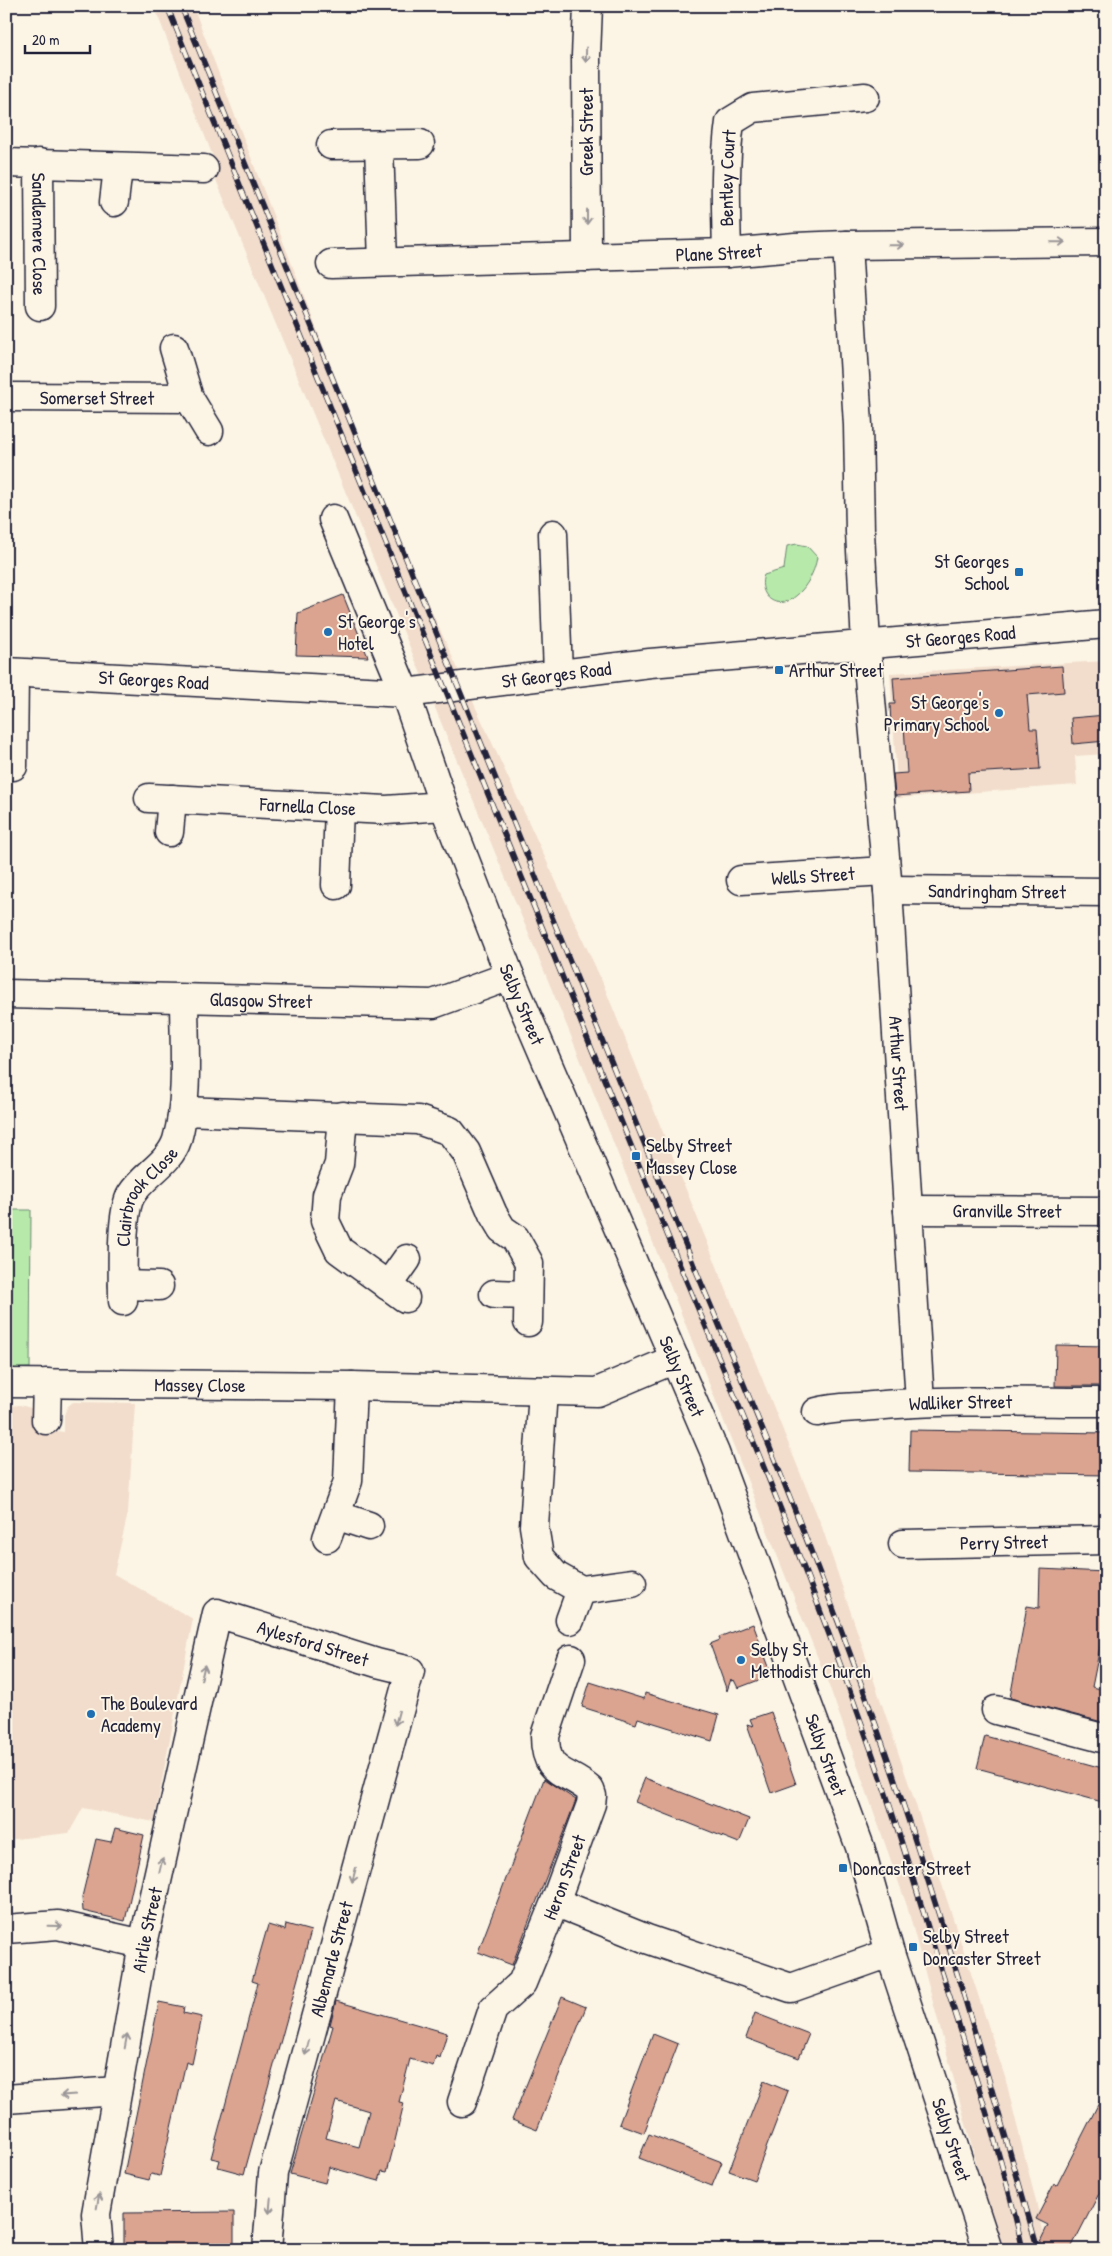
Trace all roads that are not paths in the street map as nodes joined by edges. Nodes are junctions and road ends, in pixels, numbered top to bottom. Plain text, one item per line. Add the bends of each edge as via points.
1 (588, 6) edge
2 (865, 97) dead end
3 (420, 144) dead end
4 (331, 145) dead end
5 (379, 146) junction
6 (6, 163) edge
7 (39, 164) junction
8 (118, 168) junction
9 (204, 169) dead end
10 (114, 202) dead end
11 (1106, 242) edge
12 (847, 245) junction
13 (727, 253) junction
14 (587, 257) junction
15 (383, 262) junction
16 (332, 264) dead end
17 (40, 306) dead end
18 (174, 348) dead end
19 (6, 397) edge
20 (189, 398) junction
21 (209, 431) dead end
22 (333, 519) dead end
23 (553, 534) dead end
24 (1106, 624) edge
25 (866, 644) junction
26 (10, 673) edge
27 (558, 675) junction
28 (405, 693) junction
29 (13, 766) dead end
30 (444, 806) junction
31 (340, 808) junction
32 (169, 832) dead end
33 (741, 880) dead end
34 (886, 881) junction
35 (336, 885) dead end
36 (1106, 892) edge
37 (510, 976) junction
38 (6, 994) edge
39 (184, 999) junction
40 (183, 1112) junction
41 (343, 1116) junction
42 (908, 1210) junction
43 (1106, 1211) edge
44 (407, 1259) dead end
45 (159, 1286) dead end
46 (494, 1294) dead end
47 (528, 1294) junction
48 (528, 1322) dead end
49 (675, 1359) junction
50 (6, 1383) edge
51 (47, 1383) junction
52 (352, 1386) junction
53 (543, 1391) junction
54 (920, 1402) junction
55 (1106, 1402) edge
56 (816, 1412) dead end
57 (46, 1420) dead end
58 (369, 1526) dead end
59 (1106, 1540) edge
60 (903, 1544) dead end
61 (632, 1583) dead end
62 (581, 1590) junction
63 (217, 1613) joint
64 (570, 1620) dead end
65 (571, 1659) dead end
66 (410, 1671) joint
67 (996, 1710) dead end
68 (1106, 1738) edge
69 (555, 1902) junction
70 (6, 1929) edge
71 (143, 1944) junction
72 (890, 1953) junction
73 (117, 2091) junction
74 (6, 2099) edge
75 (462, 2102) dead end
76 (99, 2250) edge
77 (267, 2250) edge
78 (988, 2250) edge

1 -> 14 street, Greek Street
2 - 13 street, Bentley Court via 753,108 730,122
3 - 5 street
4 - 5 street
5 - 15 street
6 - 7 street
7 - 8 street
7 - 17 street, Sandlemere Close
8 - 9 street
8 - 10 street
12 -> 11 street, Plane Street
12 - 13 street, Plane Street
12 - 25 street, Arthur Street
13 - 14 street, Plane Street
14 - 15 street, Plane Street
15 - 16 street, Plane Street
18 - 20 street
19 - 20 street, Somerset Street
20 - 21 street
22 - 28 street, Selby Street
23 - 27 street
24 - 25 street, St Georges Road
25 - 27 street, St Georges Road via 650,663
25 - 34 street, Arthur Street
26 - 28 street, St Georges Road
26 - 29 street
27 - 28 street, St Georges Road
28 - 30 street, Selby Street
30 - 31 street, Farnella Close via 386,810
30 - 37 street, Selby Street
31 - 32 street, Farnella Close via 160,799
31 - 35 street
33 - 34 street, Wells Street
34 - 36 street, Sandringham Street
34 - 42 street, Arthur Street
37 - 39 street, Glasgow Street via 433,1004
37 - 49 street, Selby Street
38 - 39 street, Glasgow Street
39 - 40 street, Clairbrook Close
40 - 41 street
40 - 45 street, Clairbrook Close via 176,1142 130,1197 125,1217 123,1293
41 - 44 street via 339,1164 327,1195 325,1221 339,1250 397,1292
41 - 47 street via 418,1120 450,1131 466,1152 493,1214 502,1228 515,1238 529,1263
42 - 43 street, Granville Street
42 - 54 street, Arthur Street
46 - 47 street
47 - 48 street
49 - 53 street, Massey Close via 597,1392
49 - 72 street, Selby Street via 715,1453 856,1838
50 - 51 street, Massey Close
51 - 52 street, Massey Close
51 - 57 street
52 - 53 street, Massey Close
52 - 58 street via 348,1481 331,1526
53 - 62 street via 534,1526 539,1557 556,1576
54 - 55 street, Walliker Street
54 - 56 street, Walliker Street via 828,1408
59 - 60 street, Perry Street
61 - 62 street
62 - 64 street
63 - 66 street, Aylesford Street
71 -> 63 street, Airlie Street
65 - 69 street, Heron Street via 545,1736 545,1750 555,1769 584,1785 592,1796
66 -> 77 street, Albemarle Street via 273,2173
67 - 68 street
69 - 72 street via 647,1939 791,1988
69 - 75 street, Heron Street via 522,1983 493,2009
70 -> 71 street via 58,1925
73 -> 71 street, Airlie Street
72 - 78 street, Selby Street
73 -> 74 street
76 -> 73 street, Airlie Street via 96,2214

